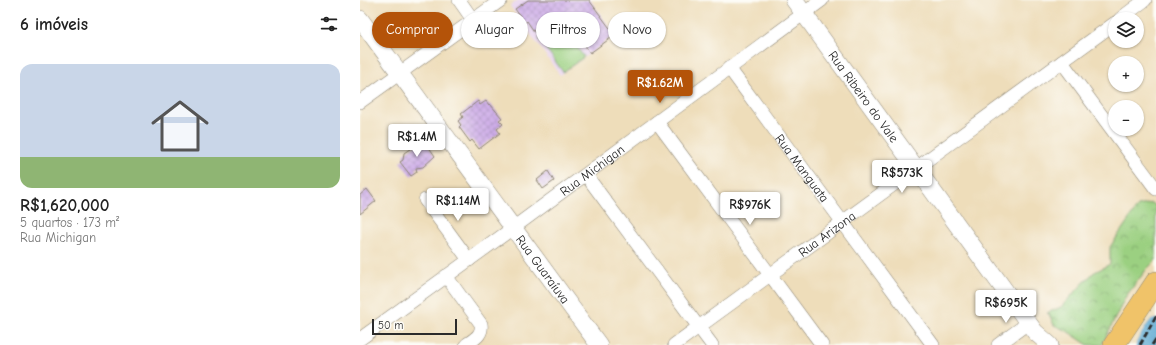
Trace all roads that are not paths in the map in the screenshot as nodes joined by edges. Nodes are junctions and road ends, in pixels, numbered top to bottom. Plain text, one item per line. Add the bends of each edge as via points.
1 (459, 0) edge
2 (501, 0) edge
3 (822, 0) edge
4 (1145, 0) edge
5 (799, 7) edge
6 (467, 12) edge
7 (484, 12) edge
8 (1129, 12) edge
9 (360, 19) edge
10 (1108, 27) edge
11 (461, 29) edge
12 (1062, 62) junction
13 (729, 68) junction
14 (400, 73) junction
15 (360, 102) edge
16 (657, 122) junction
17 (916, 168) junction
18 (586, 174) junction
19 (1156, 189) edge
20 (425, 200) dead end
21 (843, 221) junction
22 (513, 228) junction
23 (469, 260) junction
24 (770, 274) junction
25 (446, 276) junction
26 (1156, 282) edge
27 (1028, 323) junction
28 (699, 327) junction
29 (360, 339) edge
30 (466, 345) edge
31 (599, 345) edge
32 (674, 345) edge
33 (712, 345) edge
34 (822, 345) edge
35 (933, 345) edge
36 (998, 345) edge
37 (1050, 345) edge
38 (1114, 345) edge

1 - 6 street
2 - 7 street
3 - 5 street, Rua Michigan
4 - 8 street
5 - 13 street, Rua Michigan
5 - 17 street, Rua Ribeiro do Vale
9 - 14 street, Rua Guaraíuva
10 - 12 street, Rua Arizona
11 - 14 street
12 - 17 street, Rua Arizona
12 - 19 street
13 - 16 street, Rua Michigan
13 - 21 street, Rua Manguata
14 - 15 street
14 - 22 street, Rua Guaraíuva
16 - 18 street, Rua Michigan
16 - 24 street
17 - 21 street, Rua Arizona
17 - 27 street, Rua Ribeiro do Vale
18 - 22 street, Rua Michigan
18 - 28 street
20 - 23 street
21 - 24 street, Rua Arizona
21 - 35 street, Rua Manguata
22 - 23 street, Rua Michigan
22 - 31 street, Rua Guaraíuva
23 - 25 street, Rua Michigan
24 - 28 street, Rua Arizona
24 - 34 street
25 - 29 street, Rua Michigan
25 - 30 street via 481,324 481,333
26 - 38 main road
27 - 36 street
27 - 37 street, Rua Ribeiro do Vale
28 - 32 street, Rua Arizona
28 - 33 street

